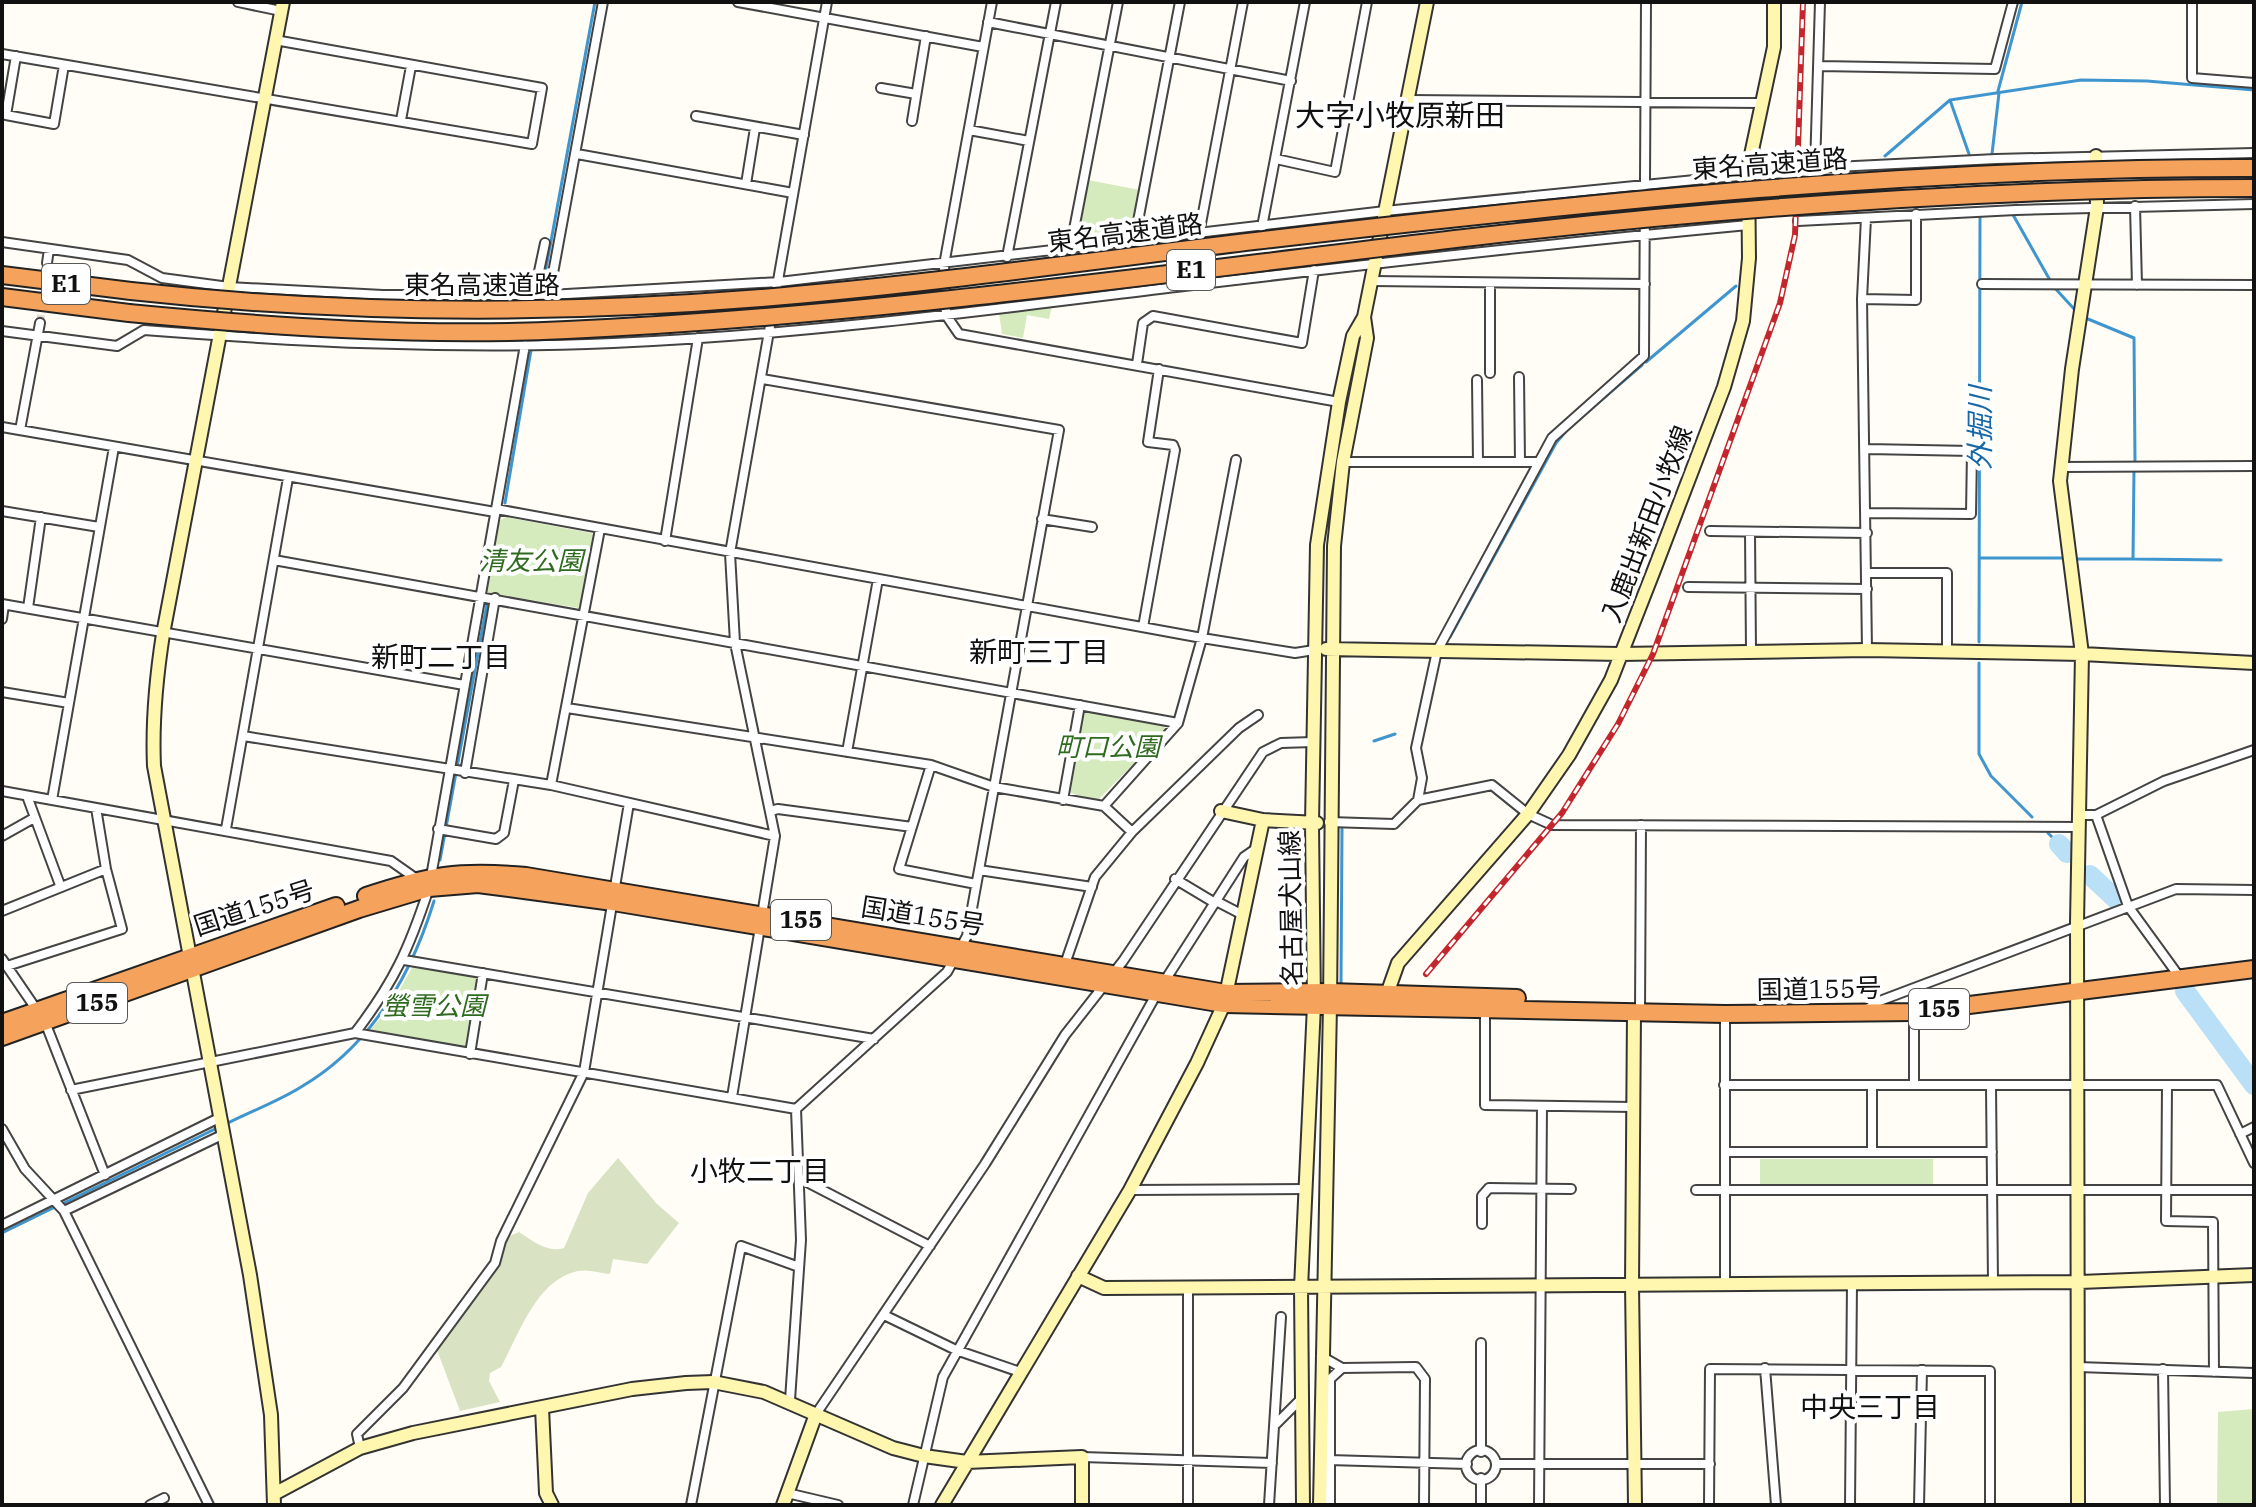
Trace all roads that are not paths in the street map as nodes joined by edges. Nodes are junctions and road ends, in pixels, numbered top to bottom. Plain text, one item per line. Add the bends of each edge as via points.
1 (238, 2) edge
2 (603, 2) edge
3 (738, 2) edge
4 (827, 2) edge
5 (992, 2) edge
6 (1056, 2) edge
7 (1118, 2) edge
8 (1180, 2) edge
9 (1243, 2) edge
10 (1305, 2) edge
11 (1367, 2) edge
12 (1427, 2) edge
13 (1646, 2) edge
14 (1774, 2) edge
15 (1820, 2) edge
16 (2013, 2) edge
17 (2192, 2) edge
18 (282, 7) edge
19 (825, 18) junction
20 (988, 22) junction
21 (1050, 34) junction
22 (926, 36) junction
23 (275, 40) junction
24 (1109, 46) junction
25 (983, 47) junction
26 (2, 54) edge
27 (16, 56) junction
28 (1169, 57) junction
29 (64, 65) junction
30 (411, 66) junction
31 (1819, 66) junction
32 (1231, 70) junction
33 (1291, 81) junction
34 (2254, 83) edge
35 (881, 88) dead end
36 (916, 94) junction
37 (264, 99) junction
38 (1409, 100) junction
39 (1646, 102) junction
40 (1760, 103) junction
41 (696, 116) dead end
42 (401, 120) junction
43 (912, 121) dead end
44 (755, 128) junction
45 (969, 130) junction
46 (804, 135) junction
47 (1029, 141) junction
48 (2254, 153) edge
49 (577, 154) junction
50 (2171, 154) junction
51 (2096, 156) junction
52 (1276, 159) junction
53 (1815, 163) junction
54 (2254, 168) edge
55 (1748, 169) junction
56 (746, 184) junction
57 (1645, 184) junction
58 (2254, 188) edge
59 (793, 193) junction
60 (1522, 197) junction
61 (2178, 204) junction
62 (2254, 204) edge
63 (2135, 206) junction
64 (2097, 207) junction
65 (1385, 211) junction
66 (1916, 214) junction
67 (1866, 218) junction
68 (1798, 221) dead end
69 (1748, 225) junction
70 (1262, 227) junction
71 (1199, 234) junction
72 (1644, 235) junction
73 (2, 242) edge
74 (1134, 242) junction
75 (545, 243) dead end
76 (1528, 246) junction
77 (49, 249) junction
78 (1070, 250) junction
79 (1007, 257) junction
80 (47, 263) tunnel mouth
81 (1375, 264) junction
82 (944, 265) junction
83 (1314, 270) junction
84 (2, 275) edge
85 (1372, 281) junction
86 (779, 282) junction
87 (1490, 283) junction
88 (1645, 284) junction
89 (1982, 284) dead end
90 (2086, 284) junction
91 (2137, 285) junction
92 (2254, 285) edge
93 (229, 287) junction
94 (675, 289) junction
95 (383, 295) junction
96 (534, 295) junction
97 (549, 295) junction
98 (455, 296) junction
99 (2, 297) edge
100 (1862, 299) junction
101 (946, 315) junction
102 (1364, 317) junction
103 (40, 323) tunnel mouth
104 (2, 331) edge
105 (770, 333) junction
106 (221, 336) junction
107 (38, 337) junction
108 (698, 338) junction
109 (678, 340) junction
110 (377, 345) junction
111 (525, 345) junction
112 (456, 347) junction
113 (1137, 364) junction
114 (1159, 369) junction
115 (1490, 373) dead end
116 (1519, 377) dead end
117 (762, 379) junction
118 (1477, 380) dead end
119 (1339, 402) junction
120 (2, 427) edge
121 (20, 430) junction
122 (114, 447) junction
123 (1867, 449) junction
124 (1236, 460) dead end
125 (193, 461) junction
126 (1343, 462) junction
127 (1478, 462) junction
128 (1520, 462) junction
129 (1539, 462) junction
130 (2254, 466) edge
131 (2061, 467) junction
132 (288, 478) junction
133 (496, 510) junction
134 (2, 511) edge
135 (1867, 513) junction
136 (41, 517) junction
137 (1042, 519) junction
138 (99, 527) junction
139 (1092, 527) dead end
140 (600, 529) junction
141 (1710, 531) dead end
142 (1750, 532) junction
143 (1867, 533) junction
144 (665, 541) junction
145 (730, 553) junction
146 (274, 560) junction
147 (1867, 573) junction
148 (878, 579) junction
149 (1688, 587) dead end
150 (1751, 587) junction
151 (1867, 589) junction
152 (479, 595) junction
153 (495, 598) junction
154 (3, 604) edge
155 (1025, 606) junction
156 (28, 608) junction
157 (585, 614) junction
158 (83, 618) junction
159 (2, 619) edge
160 (1143, 627) junction
161 (163, 634) junction
162 (1202, 638) junction
163 (735, 643) junction
164 (259, 649) junction
165 (1331, 649) junction
166 (1314, 650) junction
167 (1867, 650) junction
168 (1437, 651) junction
169 (1947, 651) junction
170 (1751, 652) junction
171 (1620, 654) junction
172 (2082, 654) junction
173 (2254, 663) edge
174 (862, 665) junction
175 (464, 685) junction
176 (1010, 691) junction
177 (2, 692) edge
178 (69, 703) junction
179 (1080, 705) junction
180 (567, 708) junction
181 (1258, 715) dead end
182 (1178, 723) junction
183 (243, 736) junction
184 (755, 736) junction
185 (1313, 742) junction
186 (2254, 750) edge
187 (847, 752) junction
188 (931, 765) junction
189 (449, 771) junction
190 (465, 773) junction
191 (514, 780) junction
192 (551, 785) junction
193 (994, 787) junction
194 (2, 791) edge
195 (27, 796) junction
196 (52, 800) junction
197 (1063, 800) junction
198 (1418, 800) junction
199 (629, 803) junction
200 (1104, 806) junction
201 (96, 808) junction
202 (770, 811) junction
203 (1221, 811) junction
204 (1528, 814) junction
205 (2096, 815) junction
206 (34, 818) junction
207 (1263, 820) junction
208 (164, 821) junction
209 (2081, 821) junction
210 (1329, 822) junction
211 (1312, 823) junction
212 (1641, 825) junction
213 (912, 827) junction
214 (226, 829) junction
215 (438, 829) junction
216 (1132, 832) junction
217 (2, 836) edge
218 (775, 836) junction
219 (1257, 848) junction
220 (106, 869) junction
221 (979, 870) junction
222 (1175, 879) junction
223 (425, 881) junction
224 (976, 884) junction
225 (60, 885) junction
226 (1092, 887) junction
227 (2254, 890) edge
228 (614, 896) junction
229 (1216, 902) junction
230 (2128, 906) junction
231 (2, 911) edge
232 (1243, 915) junction
233 (763, 921) junction
234 (2077, 923) junction
235 (959, 952) junction
236 (404, 960) junction
237 (191, 961) junction
238 (4, 962) edge
239 (1065, 964) junction
240 (2254, 969) edge
241 (483, 973) junction
242 (1108, 978) junction
243 (2181, 979) junction
244 (1160, 987) junction
245 (598, 992) junction
246 (2079, 993) junction
247 (1387, 994) junction
248 (1225, 999) junction
249 (1322, 999) junction
250 (1485, 1008) junction
251 (1632, 1012) junction
252 (1914, 1012) junction
253 (1862, 1013) junction
254 (1725, 1014) junction
255 (41, 1016) junction
256 (747, 1016) junction
257 (2, 1023) edge
258 (355, 1033) junction
259 (2, 1037) edge
260 (874, 1039) junction
261 (470, 1054) junction
262 (209, 1060) junction
263 (584, 1072) junction
264 (1724, 1085) junction
265 (1872, 1085) junction
266 (1914, 1085) junction
267 (2080, 1086) junction
268 (2167, 1086) junction
269 (1991, 1087) junction
270 (71, 1090) junction
271 (732, 1097) junction
272 (1542, 1106) junction
273 (1634, 1107) junction
274 (796, 1109) junction
275 (222, 1126) junction
276 (2254, 1127) edge
277 (2, 1129) edge
278 (2240, 1134) junction
279 (1725, 1152) junction
280 (1872, 1152) junction
281 (1992, 1152) junction
282 (2254, 1163) edge
283 (105, 1175) junction
284 (801, 1179) junction
285 (1306, 1189) junction
286 (1542, 1189) junction
287 (1571, 1189) dead end
288 (1725, 1189) junction
289 (1992, 1189) junction
290 (2079, 1189) junction
291 (1130, 1190) junction
292 (1696, 1190) dead end
293 (2167, 1190) junction
294 (2254, 1190) edge
295 (56, 1199) junction
296 (64, 1211) junction
297 (1482, 1224) dead end
298 (2, 1225) edge
299 (930, 1246) junction
300 (799, 1267) junction
301 (2254, 1275) edge
302 (1078, 1276) junction
303 (2212, 1278) junction
304 (1993, 1282) junction
305 (2080, 1282) junction
306 (1852, 1283) junction
307 (1725, 1284) junction
308 (1632, 1285) junction
309 (1541, 1286) junction
310 (1188, 1288) junction
311 (1301, 1288) junction
312 (1324, 1288) junction
313 (884, 1315) junction
314 (1281, 1317) dead end
315 (1481, 1343) dead end
316 (956, 1350) junction
317 (1320, 1356) junction
318 (2078, 1367) junction
319 (1342, 1368) junction
320 (1765, 1368) junction
321 (1851, 1369) junction
322 (2163, 1369) junction
323 (1922, 1370) junction
324 (1020, 1372) junction
325 (2214, 1372) junction
326 (2254, 1373) edge
327 (713, 1382) junction
328 (1320, 1382) junction
329 (1303, 1396) junction
330 (1331, 1397) junction
331 (790, 1400) junction
332 (542, 1408) junction
333 (816, 1414) junction
334 (1275, 1425) junction
335 (360, 1448) junction
336 (1481, 1452) junction
337 (924, 1456) junction
338 (1082, 1457) junction
339 (1188, 1460) junction
340 (1329, 1460) junction
341 (967, 1462) junction
342 (1635, 1462) junction
343 (1272, 1463) junction
344 (1424, 1463) junction
345 (1467, 1464) junction
346 (1496, 1464) junction
347 (1710, 1464) junction
348 (1539, 1465) junction
349 (1481, 1478) junction
350 (164, 1498) dead end
351 (785, 1499) edge
352 (274, 1500) edge
353 (150, 1505) edge
354 (209, 1505) edge
355 (263, 1505) edge
356 (552, 1505) edge
357 (691, 1505) edge
358 (838, 1505) edge
359 (913, 1505) edge
360 (942, 1505) edge
361 (1082, 1505) edge
362 (1188, 1505) edge
363 (1269, 1505) edge
364 (1303, 1505) edge
365 (1320, 1505) edge
366 (1330, 1505) edge
367 (1424, 1505) edge
368 (1481, 1505) edge
369 (1539, 1505) edge
370 (1635, 1505) edge
371 (1709, 1505) edge
372 (1776, 1505) edge
373 (1850, 1505) edge
374 (1919, 1505) edge
375 (1990, 1505) edge
376 (2078, 1505) edge
377 (2165, 1505) edge

1 - 18 street
2 - 49 street
3 - 19 street
4 - 19 street
5 - 20 street
6 - 21 street
7 - 24 street
8 - 28 street
9 - 32 street
10 - 33 street
11 - 52 street via 1335,172
12 - 38 street, 名古屋犬山線
13 - 39 street
14 - 40 street, 入鹿出新田小牧線 via 1774,47
15 - 31 street
16 - 31 street via 1995,69
17 - 34 street via 2192,78
18 - 23 street
19 - 22 street
19 - 46 street
20 - 21 street
20 - 25 street
21 - 24 street
21 - 47 street
22 - 25 street
22 - 36 street
23 - 30 street
23 - 37 street
24 - 28 street
24 - 78 street
25 - 45 street
26 - 27 street
27 - 29 street
27 - 29 street via 6,115 54,124
28 - 32 street
28 - 74 street
29 - 37 street
30 - 42 street
30 - 42 street via 542,88 532,144
31 - 53 street
32 - 33 street
32 - 71 street
33 - 52 street
35 - 36 street
36 - 43 street
37 - 42 street
37 - 93 street
38 - 39 street
38 - 65 street, 名古屋犬山線
39 - 40 street
39 - 57 street
40 - 55 street, 入鹿出新田小牧線
41 - 44 street
44 - 46 street
44 - 56 street
45 - 47 street
45 - 82 street
46 - 59 street
47 - 79 street
48 - 50 street
49 - 56 street
49 - 97 street
50 - 51 street
50 - 61 street
51 - 53 street via 1815,168
51 - 64 street
52 - 70 street
53 - 55 street
54 - 84 highway, 東名高速道路 / E1, bridge via 1938,176 1685,195 852,289 667,304 385,310 277,305
55 - 57 street via 1735,176
55 - 69 street, 入鹿出新田小牧線
56 - 59 street
57 - 60 street
57 - 72 street
58 - 99 highway, 東名高速道路 / E1, bridge via 2027,193 1686,214 855,310 593,328 368,330 129,313
59 - 86 street
60 - 65 street
60 - 76 street
61 - 62 street
61 - 63 street
63 - 64 street
63 - 91 street
64 - 66 street
64 - 90 street
65 - 70 street
65 - 81 street, 名古屋犬山線
66 - 67 street
66 - 100 street via 1916,300
67 - 68 street
67 - 100 street
69 - 72 street
69 - 171 street, 入鹿出新田小牧線 via 1743,321 1724,387
70 - 71 street
71 - 74 street
72 - 76 street
72 - 88 street
73 - 77 street
74 - 78 street
75 - 96 street
76 - 81 street
77 - 80 street
77 - 93 street via 128,260 162,278
78 - 79 street
79 - 82 street
81 - 83 street
81 - 85 street, 名古屋犬山線
82 - 86 street
82 - 101 street
83 - 101 street
83 - 113 street via 1302,343 1153,316 1143,323
85 - 87 street
85 - 102 street, 名古屋犬山線
86 - 94 street
86 - 105 street
87 - 88 street
87 - 115 street
88 - 129 street via 1644,356 1574,415
89 - 90 street
90 - 91 street
90 - 131 street
91 - 92 street
93 - 95 street
93 - 106 street
94 - 97 street
94 - 109 street
95 - 98 street
95 - 110 street
96 - 97 street
96 - 98 street
98 - 112 street
100 - 123 street
101 - 105 street
101 - 113 street via 959,334
102 - 119 street, 名古屋犬山線 via 1353,336
102 - 126 street, 名古屋犬山線 via 1367,338
103 - 107 street
104 - 107 street
105 - 108 street
105 - 117 street
106 - 107 street via 144,330 117,346
106 - 110 street
106 - 125 street
107 - 121 street
108 - 109 street
108 - 144 street
109 - 111 street
110 - 112 street
111 - 112 street
111 - 133 street
113 - 114 street
114 - 119 street
114 - 160 street via 1148,442 1173,445 1175,450
116 - 128 street
117 - 137 street via 1059,430
117 - 145 street
118 - 127 street
119 - 166 street, 名古屋犬山線 via 1320,504
120 - 121 street
121 - 122 street
122 - 125 street
122 - 138 street
123 - 135 street
123 - 135 street via 1972,451 1971,514
124 - 162 street
125 - 132 street
125 - 161 street
126 - 127 street
126 - 165 street, 名古屋犬山線
127 - 128 street
128 - 129 street
129 - 168 street
130 - 131 street
131 - 172 street
132 - 133 street
132 - 146 street
133 - 140 street
133 - 152 street
134 - 136 street
135 - 143 street
136 - 138 street
136 - 156 street
137 - 139 street
137 - 155 street
138 - 158 street
140 - 144 street
140 - 157 street
141 - 142 street
142 - 143 street
142 - 150 street
143 - 147 street
144 - 145 street
145 - 148 street
145 - 163 street
146 - 152 street
146 - 164 street
147 - 151 street
147 - 169 street via 1947,573
148 - 155 street
148 - 174 street
149 - 150 street
150 - 151 street
150 - 170 street
151 - 167 street
152 - 153 street
152 - 175 street
153 - 157 street
153 - 190 street
154 - 156 street
154 - 159 street
155 - 160 street
155 - 176 street
156 - 158 street
157 - 163 street
157 - 180 street
158 - 161 street
158 - 178 street
160 - 162 street
161 - 164 street
161 - 208 street via 153,733
162 - 166 street via 1295,653
162 - 182 street
163 - 174 street
163 - 184 street
164 - 175 street
164 - 183 street
165 - 166 street
165 - 168 street
165 - 210 street, 名古屋犬山線
166 - 185 street, 名古屋犬山線
167 - 169 street
167 - 170 street
168 - 171 street
168 - 198 street via 1416,748 1422,778
169 - 172 street
170 - 171 street
171 - 204 street, 入鹿出新田小牧線 via 1569,755
172 - 173 street
172 - 209 street
174 - 176 street
174 - 187 street
175 - 189 street
176 - 179 street
176 - 193 street
177 - 178 street
178 - 196 street
179 - 182 street
179 - 197 street
180 - 184 street
180 - 192 street
181 - 216 street
182 - 200 street
183 - 189 street
183 - 214 street
184 - 187 street
184 - 202 street
185 - 203 street via 1281,743 1263,752
185 - 211 street, 名古屋犬山線
186 - 205 street via 2164,781
187 - 188 street
188 - 193 street
188 - 213 street
189 - 190 street
189 - 215 street
190 - 191 street
191 - 192 street
191 - 215 street via 504,833 496,839
192 - 199 street
193 - 197 street
193 - 221 street
194 - 195 street
195 - 196 street
195 - 206 street
196 - 201 street
197 - 200 street
198 - 204 street via 1492,785
198 - 210 street via 1394,824
199 - 218 street
199 - 228 street
200 - 216 street
201 - 208 street
201 - 220 street
202 - 213 street
202 - 218 street
203 - 207 street
203 - 222 street
204 - 212 street via 1552,825
204 - 247 street, 入鹿出新田小牧線 via 1398,963
205 - 209 street
205 - 230 street
206 - 217 street
206 - 225 street
207 - 211 street
207 - 219 street
208 - 214 street
208 - 237 street
209 - 212 street
209 - 234 street
210 - 211 street
210 - 249 street, 名古屋犬山線
211 - 249 street, 名古屋犬山線
212 - 251 street
213 - 224 street via 899,869
214 - 223 street via 391,861
215 - 223 street
216 - 226 street
218 - 233 street
219 - 229 street via 1244,857
219 - 232 street
220 - 225 street
220 - 238 street via 122,929
221 - 224 street
221 - 226 street
222 - 229 street
222 - 242 street
223 - 228 highway, 国道155号 / 155 via 479,872
223 - 236 street
223 - 237 highway, 国道155号 / 155
224 - 235 street
225 - 231 street
226 - 239 street
227 - 230 street via 2176,889
228 - 233 highway, 国道155号 / 155
228 - 245 street
229 - 232 street
229 - 244 street
230 - 234 street
230 - 243 street
232 - 248 street
233 - 235 highway, 国道155号 / 155
233 - 256 street
234 - 246 street
234 - 253 street via 1877,1002
235 - 239 highway, 国道155号 / 155
235 - 242 highway, 国道155号 / 155
235 - 260 street via 947,972
236 - 241 street
236 - 258 street
237 - 255 highway, 国道155号 / 155
237 - 262 street
238 - 255 street
239 - 242 highway, 国道155号 / 155
240 - 243 highway, 国道155号 / 155
241 - 245 street
241 - 261 street
242 - 244 highway, 国道155号 / 155
242 - 299 street via 1065,1035
243 - 246 highway, 国道155号 / 155
244 - 248 highway, 国道155号 / 155
244 - 316 street
245 - 256 street
245 - 263 street
246 - 252 highway, 国道155号 / 155
246 - 267 street
247 - 249 highway, 国道155号 / 155
247 - 251 highway, 国道155号 / 155 via 1492,996
248 - 249 highway, 国道155号 / 155
248 - 291 street
249 - 250 highway, 国道155号 / 155
249 - 285 street, 名古屋犬山線
249 - 312 street, 名古屋犬山線
250 - 251 highway, 国道155号 / 155
250 - 272 street via 1485,1105
251 - 254 highway, 国道155号 / 155
251 - 273 street
252 - 253 highway, 国道155号 / 155
252 - 266 street
253 - 254 highway, 国道155号 / 155
254 - 264 street
255 - 257 highway, 国道155号 / 155
255 - 259 highway, 国道155号 / 155
255 - 270 street
256 - 260 street
256 - 271 street
258 - 261 street
258 - 262 street
260 - 274 street
261 - 263 street
262 - 270 street
262 - 275 street
263 - 271 street
263 - 335 street via 495,1263 403,1388 357,1434
264 - 265 street
264 - 279 street
265 - 266 street
265 - 280 street
266 - 269 street
267 - 268 street
267 - 269 street
267 - 290 street
268 - 278 street via 2217,1085
268 - 293 street
269 - 281 street
270 - 283 street
271 - 274 street
272 - 273 street
272 - 286 street
273 - 308 street
274 - 284 street
275 - 283 street
275 - 296 street
275 - 352 street via 271,1415
276 - 278 street
277 - 295 street via 25,1169
278 - 282 street
279 - 280 street
279 - 288 street
280 - 281 street
281 - 289 street
283 - 295 street
284 - 299 street
284 - 300 street
285 - 291 street
285 - 311 street, 名古屋犬山線
286 - 287 street
286 - 297 street via 1489,1188 1482,1196
286 - 309 street
288 - 289 street
288 - 292 street
288 - 307 street
289 - 290 street
289 - 304 street
290 - 293 street
290 - 305 street
291 - 302 street
293 - 294 street
293 - 303 street via 2166,1221 2213,1222
295 - 296 street
295 - 298 street
296 - 354 street
299 - 313 street
300 - 327 street via 741,1246
300 - 331 street
301 - 303 street
302 - 310 street via 1104,1288
302 - 324 street
303 - 305 street
303 - 325 street
304 - 305 street
304 - 306 street
305 - 318 street
306 - 307 street
306 - 321 street
307 - 308 street
308 - 309 street
308 - 342 street
309 - 312 street
309 - 348 street
310 - 311 street
310 - 339 street
311 - 312 street
311 - 329 street, 名古屋犬山線
312 - 317 street, 名古屋犬山線
313 - 316 street
313 - 333 street
314 - 334 street
315 - 336 street
316 - 324 street
316 - 337 street via 943,1377
317 - 319 street
317 - 328 street, 名古屋犬山線
318 - 322 street
318 - 376 street
319 - 330 street via 1330,1379
319 - 344 street via 1416,1367 1425,1379
320 - 321 street
320 - 347 street via 1710,1369
320 - 372 street
321 - 323 street
321 - 373 street
322 - 325 street
322 - 377 street
323 - 374 street
323 - 375 street via 1990,1371
324 - 341 street
325 - 326 street
327 - 331 street
327 - 332 street via 645,1387
327 - 357 street
328 - 330 street
328 - 365 street, 名古屋犬山線
329 - 334 street
329 - 364 street, 名古屋犬山線
330 - 340 street
331 - 333 street
332 - 335 street
332 - 356 street via 546,1493
333 - 337 street
333 - 351 street
334 - 343 street
335 - 352 street
336 - 345 street via 1467,1457
336 - 346 street via 1496,1458
337 - 341 street
337 - 359 street
338 - 339 street
338 - 341 street
338 - 361 street
339 - 343 street
339 - 362 street
340 - 344 street
340 - 366 street
341 - 360 street
342 - 347 street
342 - 348 street
342 - 370 street
343 - 363 street
344 - 345 street
344 - 367 street
345 - 349 street via 1472,1477
346 - 348 street
346 - 349 street via 1496,1472
347 - 371 street
348 - 369 street
349 - 368 street
350 - 353 street
351 - 358 street
352 - 355 street

